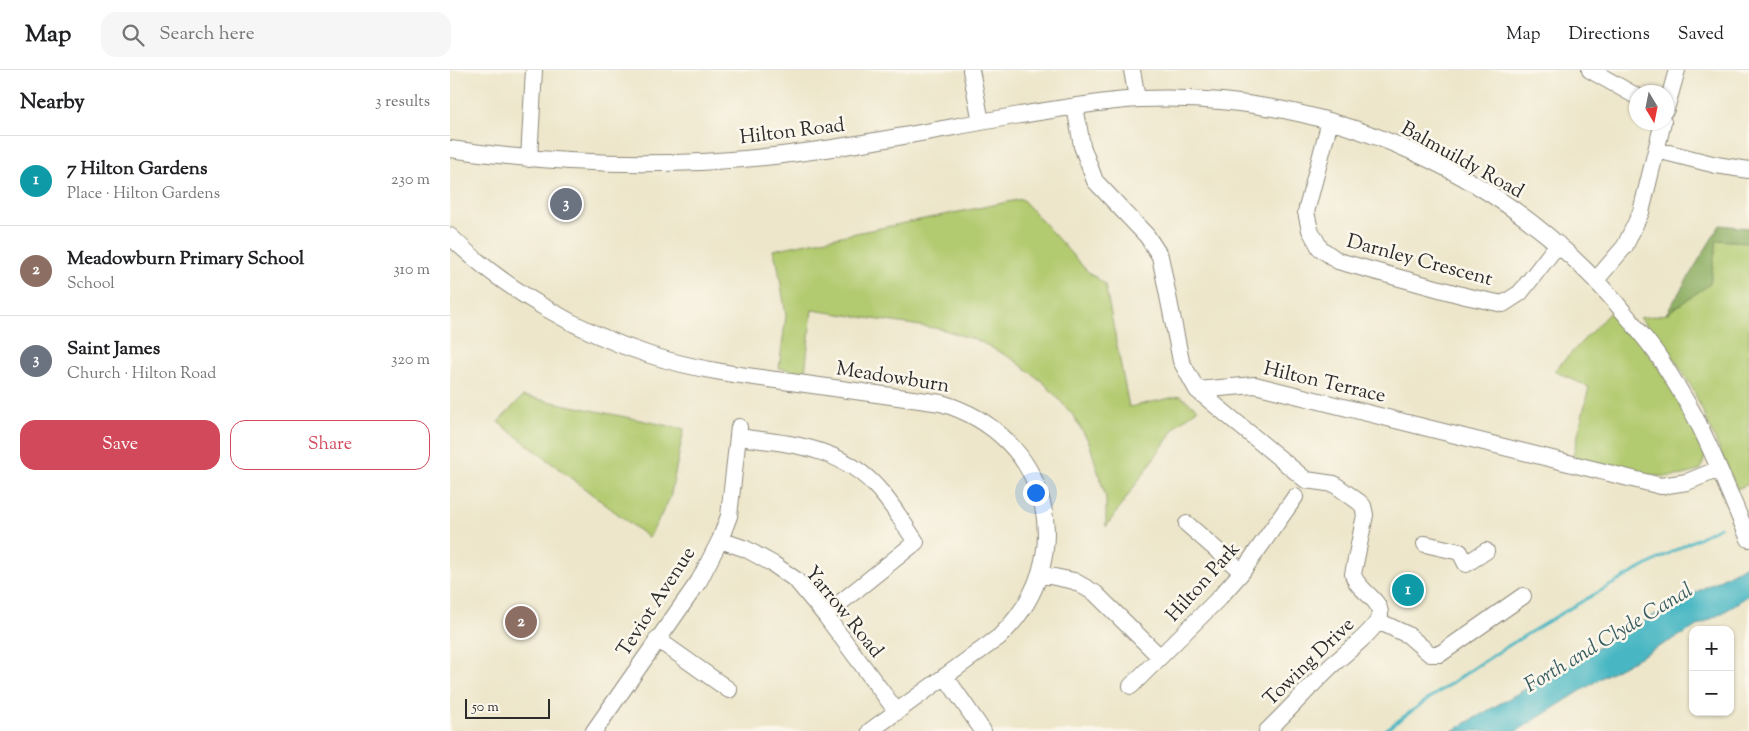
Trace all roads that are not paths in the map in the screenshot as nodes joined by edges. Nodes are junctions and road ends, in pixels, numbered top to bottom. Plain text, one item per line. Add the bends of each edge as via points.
1 (534, 70) edge
2 (971, 70) edge
3 (1132, 70) edge
4 (1590, 70) edge
5 (1677, 70) edge
6 (1673, 85) edge
7 (1629, 92) edge
8 (1137, 99) junction
9 (1075, 106) junction
10 (1330, 121) junction
11 (980, 122) junction
12 (1661, 130) edge
13 (450, 149) edge
14 (1657, 150) junction
15 (529, 159) junction
16 (1749, 170) edge
17 (450, 236) edge
18 (1558, 244) junction
19 (1596, 280) junction
20 (1197, 390) junction
21 (1719, 469) junction
22 (1300, 489) junction
23 (1187, 524) dead end
24 (720, 540) junction
25 (1749, 540) edge
26 (1425, 544) dead end
27 (1486, 551) dead end
28 (1242, 572) junction
29 (1040, 574) junction
30 (1524, 596) dead end
31 (825, 615) junction
32 (1378, 621) junction
33 (657, 639) junction
34 (1160, 657) junction
35 (945, 676) junction
36 (1131, 686) dead end
37 (729, 690) dead end
38 (897, 712) junction
39 (594, 731) edge
40 (870, 731) edge
41 (983, 731) edge
42 (1267, 731) edge

1 - 15 street
2 - 11 street
3 - 8 street
4 - 7 street
5 - 6 street
8 - 9 street, Hilton Road
8 - 10 street, Balmuildy Road via 1235,102 1284,109
9 - 11 street, Hilton Road
9 - 20 street via 1082,146 1096,181 1147,236 1160,256 1181,361
10 - 18 street, Balmuildy Road via 1406,148 1478,186
10 - 18 street, Darnley Crescent via 1306,212 1310,230 1320,248 1338,261 1502,304 1520,292
11 - 15 street, Hilton Road via 811,152 750,158 612,163
12 - 14 street
13 - 15 street, Hilton Road
14 - 16 street
14 - 19 street via 1641,212 1629,238
17 - 29 street, Meadowburn via 464,251 520,292 609,340 650,355 742,376 941,403 981,419 1014,447 1036,485 1046,529
18 - 19 street, Balmuildy Road
19 - 21 street, Balmuildy Road via 1657,354 1694,416
20 - 21 street, Hilton Terrace via 1255,385 1662,486 1687,482
20 - 22 street
21 - 25 street, Balmuildy Road
22 - 28 street, Hilton Park
22 - 32 street via 1334,484 1363,506 1365,515 1353,574 1378,606
23 - 28 street
24 - 31 street, Yarrow Road via 746,549 796,580
24 - 31 street, Teviot Avenue via 729,516 739,432 833,455 859,471 881,491 916,542
24 - 33 street, Teviot Avenue via 698,581
26 - 27 street via 1460,552 1466,564
28 - 34 street, Hilton Park
29 - 34 street via 1074,581 1095,593
29 - 35 street, Meadowburn via 1022,611 1007,629
30 - 32 street via 1440,654 1430,654 1408,635
31 - 38 street, Yarrow Road
32 - 42 street, Towing Drive
33 - 37 street
33 - 39 street, Teviot Avenue
34 - 36 street, Hilton Park
35 - 38 street, Meadowburn
35 - 41 street
38 - 40 street, Meadowburn

